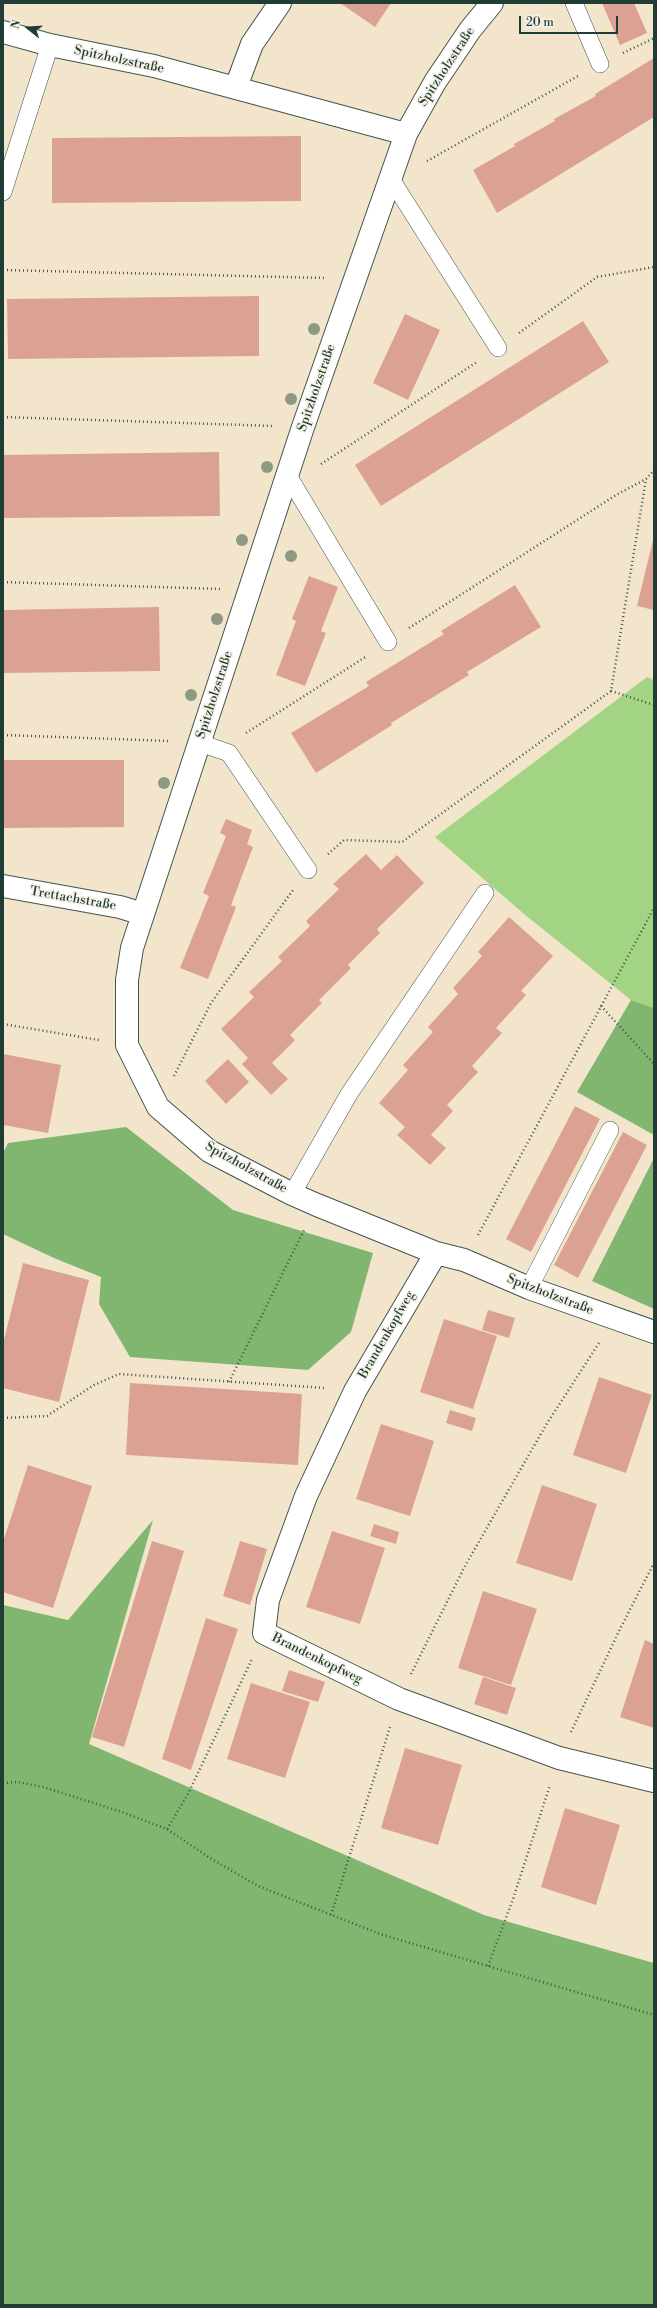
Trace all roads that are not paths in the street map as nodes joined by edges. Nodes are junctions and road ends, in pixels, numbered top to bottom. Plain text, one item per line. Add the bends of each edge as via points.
1 (280, 3) edge
2 (492, 3) edge
3 (574, 3) edge
4 (3, 32) edge
5 (50, 45) junction
6 (600, 64) road end
7 (236, 87) junction
8 (406, 134) junction
9 (391, 179) junction
10 (3, 192) edge
11 (498, 348) road end
12 (290, 466) junction
13 (388, 642) road end
14 (200, 743) junction
15 (308, 870) road end
16 (3, 886) edge
17 (485, 893) dead end
18 (143, 914) junction
19 (610, 1130) dead end
20 (292, 1194) junction
21 (436, 1253) junction
22 (529, 1288) junction
23 (654, 1332) edge
24 (654, 1781) edge

1 - 7 street via 252,44
2 - 8 street, Spitzholzstraße via 470,30 435,82
3 - 6 lane
4 - 5 street, Spitzholzstraße
5 - 7 street, Spitzholzstraße via 154,66
5 - 10 lane
7 - 8 street, Spitzholzstraße
8 - 9 street, Spitzholzstraße
9 - 11 lane
9 - 12 street, Spitzholzstraße
12 - 13 lane
12 - 14 street, Spitzholzstraße
14 - 15 lane via 229,753
14 - 18 street, Spitzholzstraße
16 - 18 street, Trettachstraße via 120,907
17 - 20 lane, Spitzholzstraße via 349,1094
18 - 20 street, Spitzholzstraße via 132,948 128,980 127,1044 158,1106 209,1151
19 - 22 lane
20 - 21 street, Spitzholzstraße
21 - 22 street, Spitzholzstraße via 464,1260
21 - 24 street, Brandenkopfweg via 355,1391 306,1496 268,1600 264,1633 399,1699 559,1758
22 - 23 street, Spitzholzstraße

